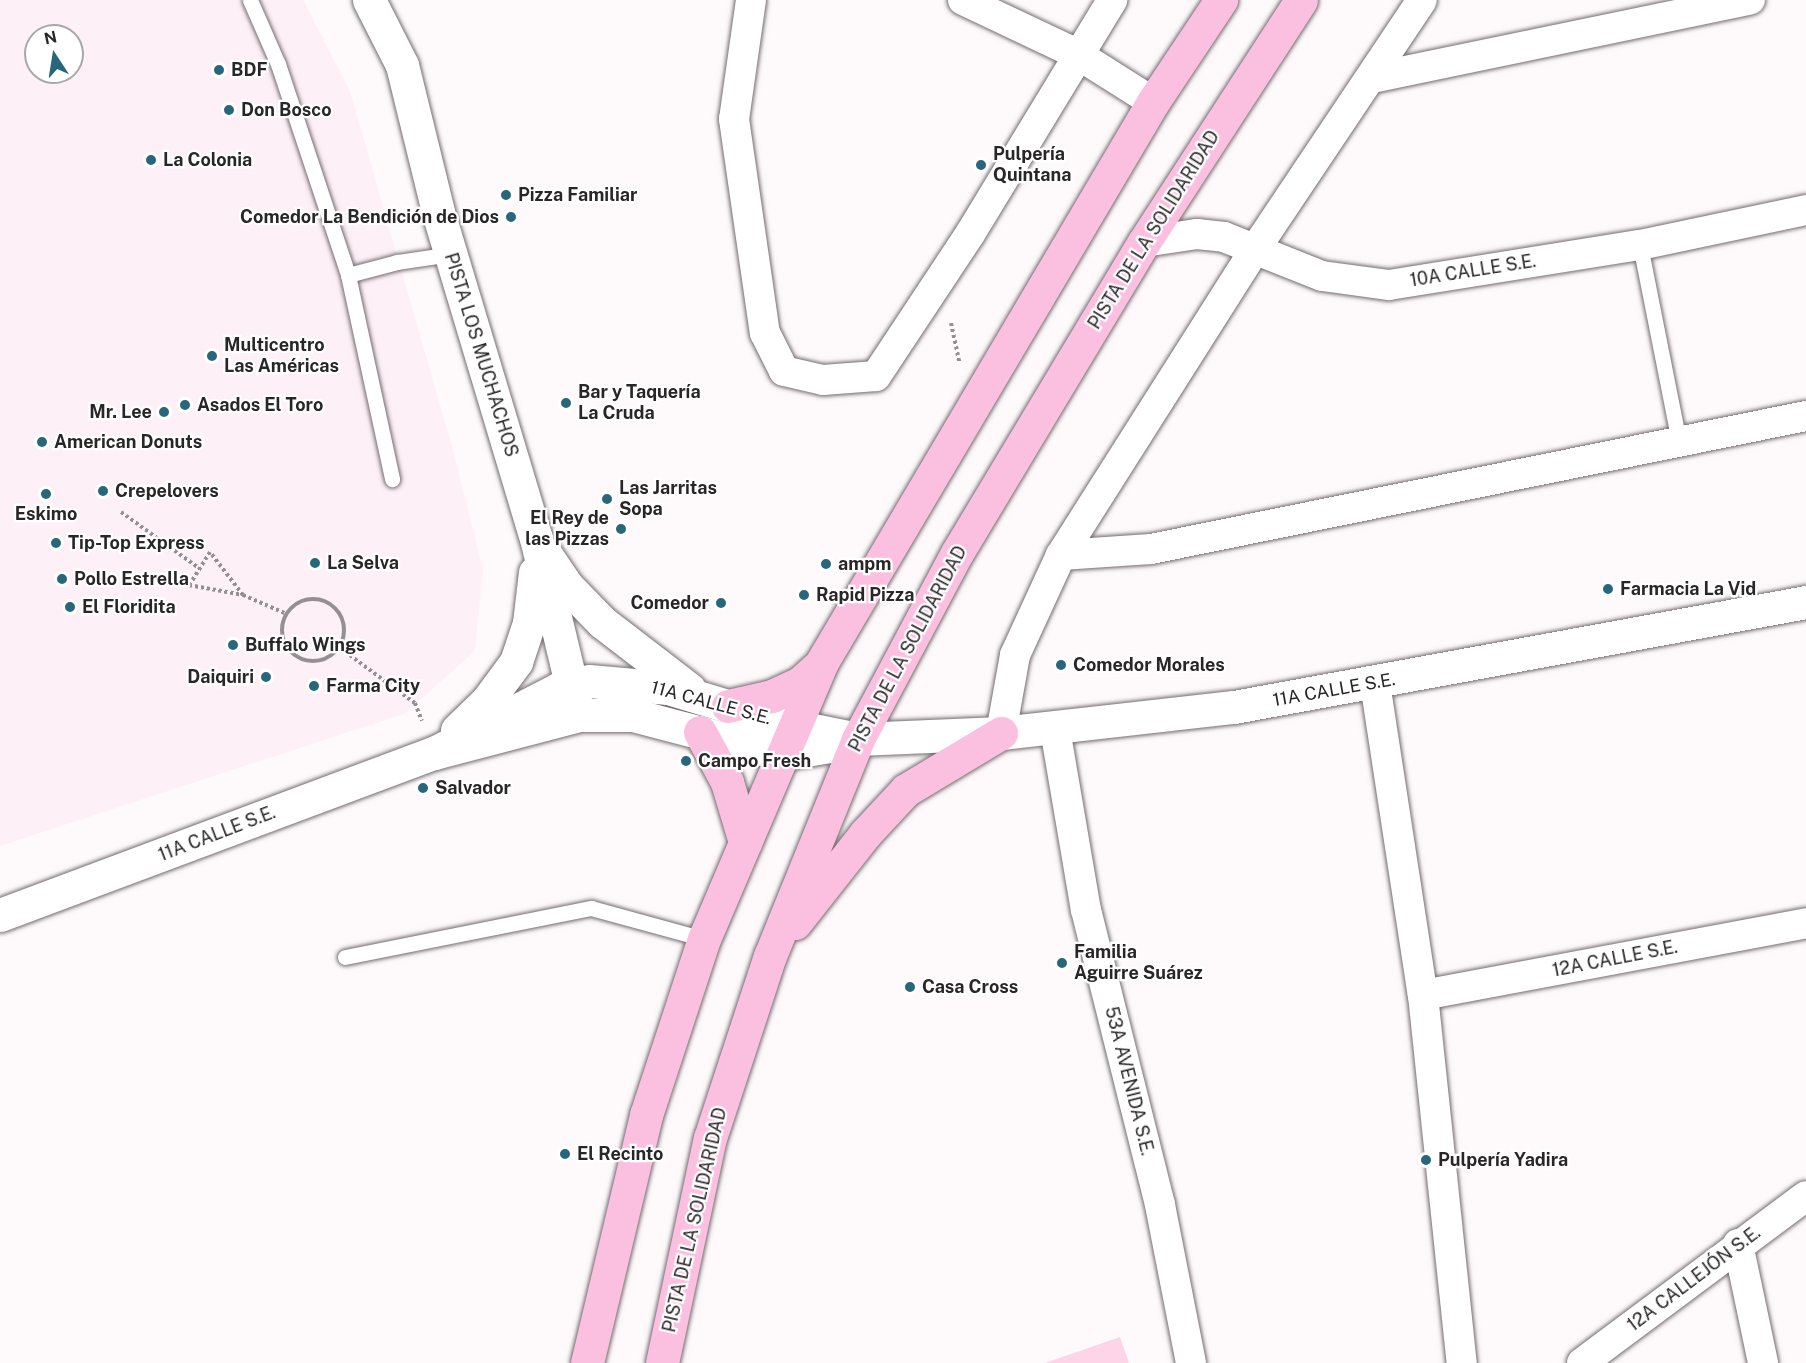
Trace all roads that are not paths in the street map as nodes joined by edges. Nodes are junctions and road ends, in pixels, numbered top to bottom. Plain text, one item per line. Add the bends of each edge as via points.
1 (250, 0) edge
2 (369, 0) edge
3 (751, 0) edge
4 (963, 0) edge
5 (1112, 0) edge
6 (1221, 0) edge
7 (1301, 0) edge
8 (1422, 0) edge
9 (1750, 0) edge
10 (1077, 54) junction
11 (1372, 78) junction
12 (1153, 102) junction
13 (1806, 210) edge
14 (1144, 242) junction
15 (1640, 245) junction
16 (1256, 248) junction
17 (451, 254) junction
18 (348, 275) junction
19 (1806, 416) edge
20 (1679, 442) junction
21 (392, 479) dead end
22 (536, 538) junction
23 (1061, 555) junction
24 (1806, 602) edge
25 (822, 662) junction
26 (1375, 683) junction
27 (570, 684) junction
28 (714, 701) junction
29 (579, 715) junction
30 (1054, 729) junction
31 (700, 732) junction
32 (1001, 733) junction
33 (858, 739) junction
34 (788, 740) junction
35 (434, 753) junction
36 (745, 842) junction
37 (0, 915) edge
38 (1806, 923) edge
39 (704, 939) junction
40 (770, 956) junction
41 (345, 957) dead end
42 (1423, 995) junction
43 (1806, 1196) edge
44 (1738, 1244) junction
45 (587, 1363) edge
46 (662, 1363) edge
47 (1191, 1363) edge
48 (1462, 1363) edge
49 (1582, 1363) edge
50 (1763, 1363) edge

1 - 18 lane via 278,64
2 - 17 street, PISTA LOS MUCHACHOS via 402,65
3 - 10 street via 734,119 765,333 784,371 824,381 876,376
4 - 10 street
5 - 10 street
6 - 12 main road
7 - 14 main road, PISTA DE LA SOLIDARIDAD
8 - 11 street
9 - 11 street
10 - 12 street
11 - 16 street
12 - 25 main road
13 - 15 street, 10A CALLE S.E.
14 - 16 street, 10A CALLE S.E. via 1197,234 1224,237
14 - 33 main road, PISTA DE LA SOLIDARIDAD via 957,553
15 - 16 street, 10A CALLE S.E. via 1389,285 1322,276
15 - 20 lane
16 - 23 street
17 - 18 lane via 396,262
17 - 22 street, PISTA LOS MUCHACHOS
18 - 21 lane
19 - 20 street
20 - 23 street via 1151,549
22 - 27 street, PISTA LOS MUCHACHOS
22 - 28 street via 566,585 588,609 627,644
22 - 35 street via 533,604 516,662 487,701
23 - 32 street via 1015,655
24 - 26 street, 11A CALLE S.E.
25 - 28 main road via 800,683 772,696
25 - 34 main road
26 - 30 street, 11A CALLE S.E. via 1234,707
26 - 42 street
27 - 28 street, 11A CALLE S.E. via 637,683
27 - 29 street, PISTA LOS MUCHACHOS
27 - 35 street, 11A CALLE S.E.
28 - 34 street, 11A CALLE S.E.
29 - 31 street, 11A CALLE S.E. via 633,715
29 - 35 street, 11A CALLE S.E.
30 - 32 street, 11A CALLE S.E.
30 - 47 street, 53A AVENIDA S.E. via 1086,910 1160,1205
31 - 34 street, 11A CALLE S.E.
31 - 36 main road via 727,782
32 - 33 street, 11A CALLE S.E.
32 - 40 main road via 906,790 865,834
33 - 34 street, 11A CALLE S.E.
33 - 40 main road, PISTA DE LA SOLIDARIDAD
34 - 36 main road
35 - 37 street, 11A CALLE S.E.
36 - 39 main road
38 - 42 street, 12A CALLE S.E.
39 - 41 lane via 591,908
39 - 45 main road via 646,1115
40 - 46 main road, PISTA DE LA SOLIDARIDAD via 710,1138
42 - 48 street
43 - 44 street, 12A CALLEJÓN S.E.
44 - 49 street, 12A CALLEJÓN S.E.
44 - 50 street

